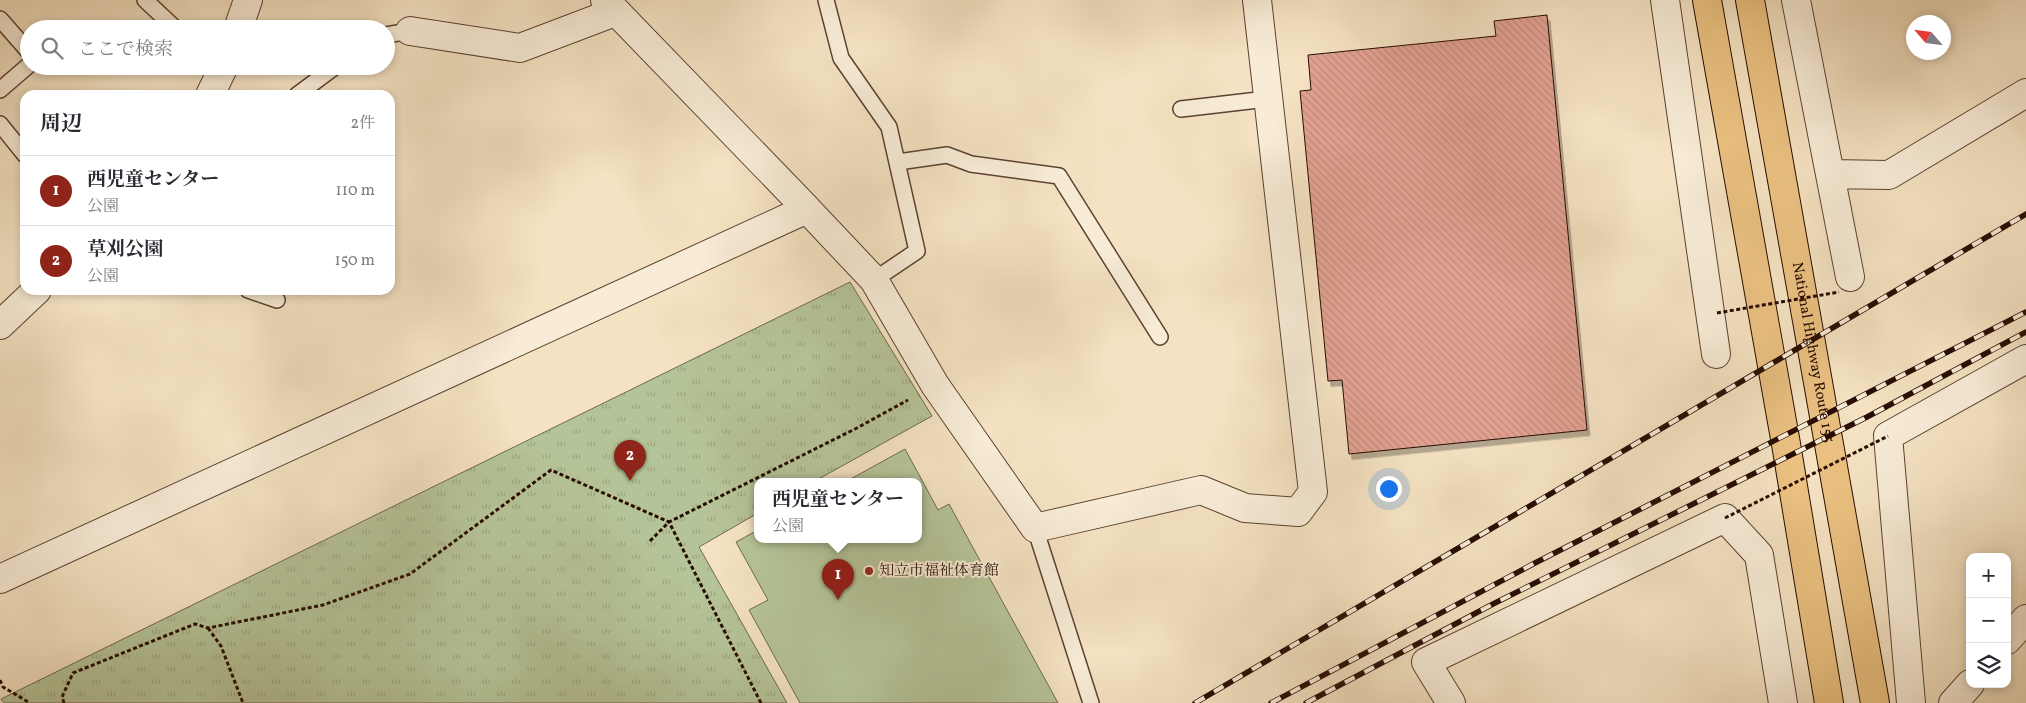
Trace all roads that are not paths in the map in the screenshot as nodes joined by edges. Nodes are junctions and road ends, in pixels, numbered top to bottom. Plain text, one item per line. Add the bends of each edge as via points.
1 (145, 0) edge
2 (248, 0) edge
3 (826, 0) edge
4 (1257, 0) edge
5 (1665, 0) edge
6 (1707, 0) edge
7 (1750, 0) edge
8 (1796, 0) edge
9 (610, 6) edge
10 (0, 19) edge
11 (166, 20) edge
12 (241, 20) edge
13 (398, 33) edge
14 (20, 42) edge
15 (20, 72) edge
16 (218, 75) edge
17 (324, 75) edge
18 (0, 90) edge
19 (212, 90) edge
20 (304, 90) edge
21 (2026, 93) edge
22 (1267, 99) junction
23 (1182, 109) dead end
24 (0, 124) edge
25 (20, 149) edge
26 (898, 162) junction
27 (1830, 174) junction
28 (807, 209) junction
29 (874, 280) junction
30 (1844, 285) road end
31 (32, 295) edge
32 (262, 295) edge
33 (277, 300) dead end
34 (0, 325) edge
35 (1160, 337) dead end
36 (1716, 354) dead end
37 (2026, 359) edge
38 (1035, 528) junction
39 (0, 579) edge
40 (2026, 619) edge
41 (2011, 636) edge
42 (1966, 688) edge
43 (1091, 703) edge
44 (1451, 703) edge
45 (1783, 703) edge
46 (1828, 703) edge
47 (1874, 703) edge
48 (1911, 703) edge
49 (1953, 703) edge

1 - 11 lane
2 - 12 street
3 - 26 lane via 841,58 889,127
4 - 22 street
5 - 36 street
6 - 46 highway
7 - 47 highway, National Highway Route 155
8 - 27 street
9 - 13 street via 520,48
9 - 28 street
10 - 14 lane
15 - 18 lane
16 - 19 street
17 - 20 lane
21 - 27 street via 1889,175
22 - 23 lane
22 - 38 street via 1313,492 1298,512 1245,508 1201,490
24 - 25 lane
26 - 29 lane via 917,251
26 - 35 lane via 947,155 971,164 1059,176
27 - 30 street
28 - 29 street
28 - 39 street
29 - 38 street via 935,386
31 - 34 street
32 - 33 lane
37 - 48 street via 1888,436
38 - 43 lane
40 - 41 street
42 - 49 street
44 - 45 street via 1426,662 1725,518 1759,555

